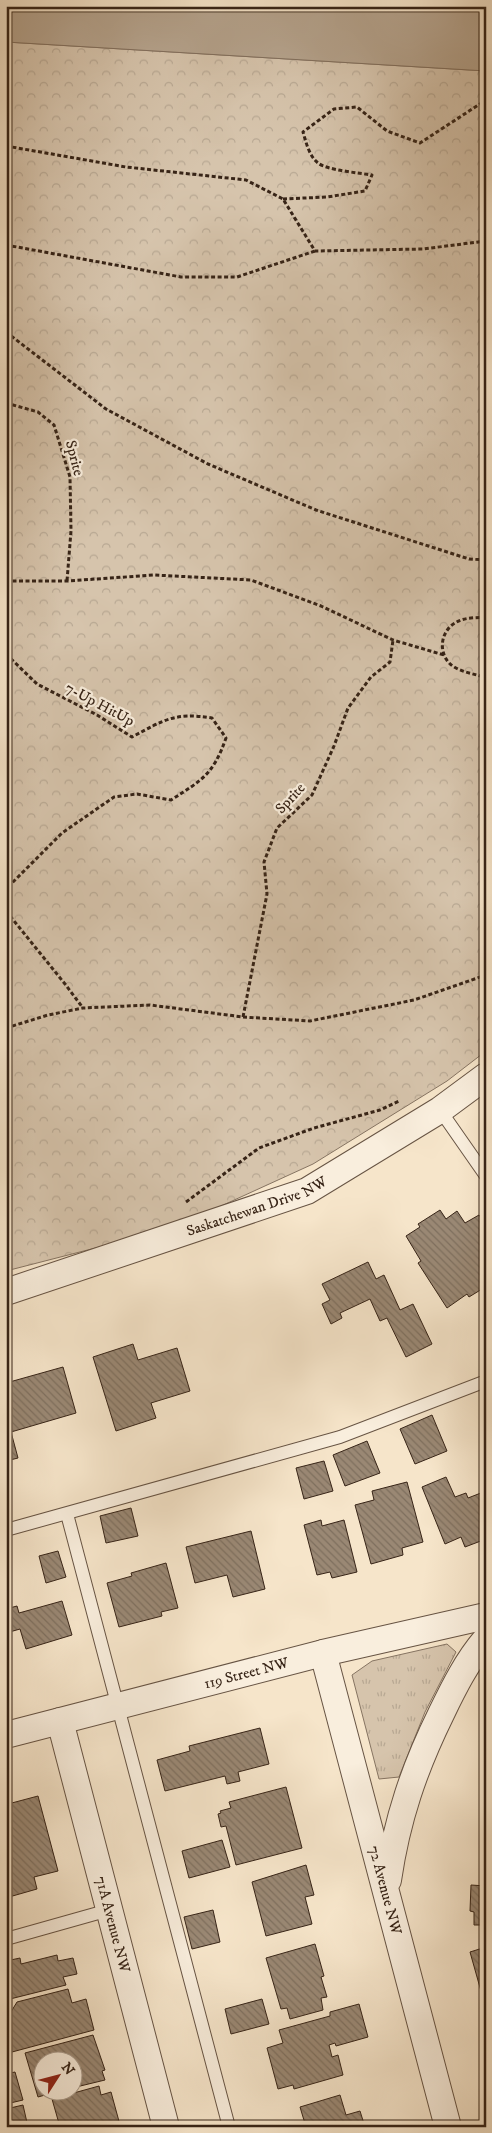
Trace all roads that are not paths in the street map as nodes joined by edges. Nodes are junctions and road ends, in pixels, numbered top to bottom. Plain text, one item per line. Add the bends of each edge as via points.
1 (486, 1076) edge
2 (440, 1110) junction
3 (486, 1176) edge
4 (6, 1292) edge
5 (486, 1382) edge
6 (67, 1514) junction
7 (6, 1530) edge
8 (486, 1616) edge
9 (486, 1639) edge
10 (322, 1653) junction
11 (118, 1706) junction
12 (60, 1721) junction
13 (6, 1735) edge
14 (386, 1890) junction
15 (109, 1910) junction
16 (6, 1939) edge
17 (166, 2127) edge
18 (229, 2127) edge
19 (448, 2127) edge

1 - 2 street, Saskatchewan Drive NW
2 - 3 lane
2 - 4 street, Saskatchewan Drive NW via 307,1191
5 - 6 lane via 340,1437
6 - 7 lane
6 - 11 lane
8 - 10 street, 119 Street NW
9 - 14 street via 461,1674 416,1767 398,1824
10 - 11 street, 119 Street NW
10 - 14 street, 72 Avenue NW
11 - 12 street, 119 Street NW
11 - 18 lane
12 - 13 street, 119 Street NW
12 - 15 street, 71A Avenue NW
14 - 19 street, 72 Avenue NW
15 - 16 lane
15 - 17 street, 71A Avenue NW

